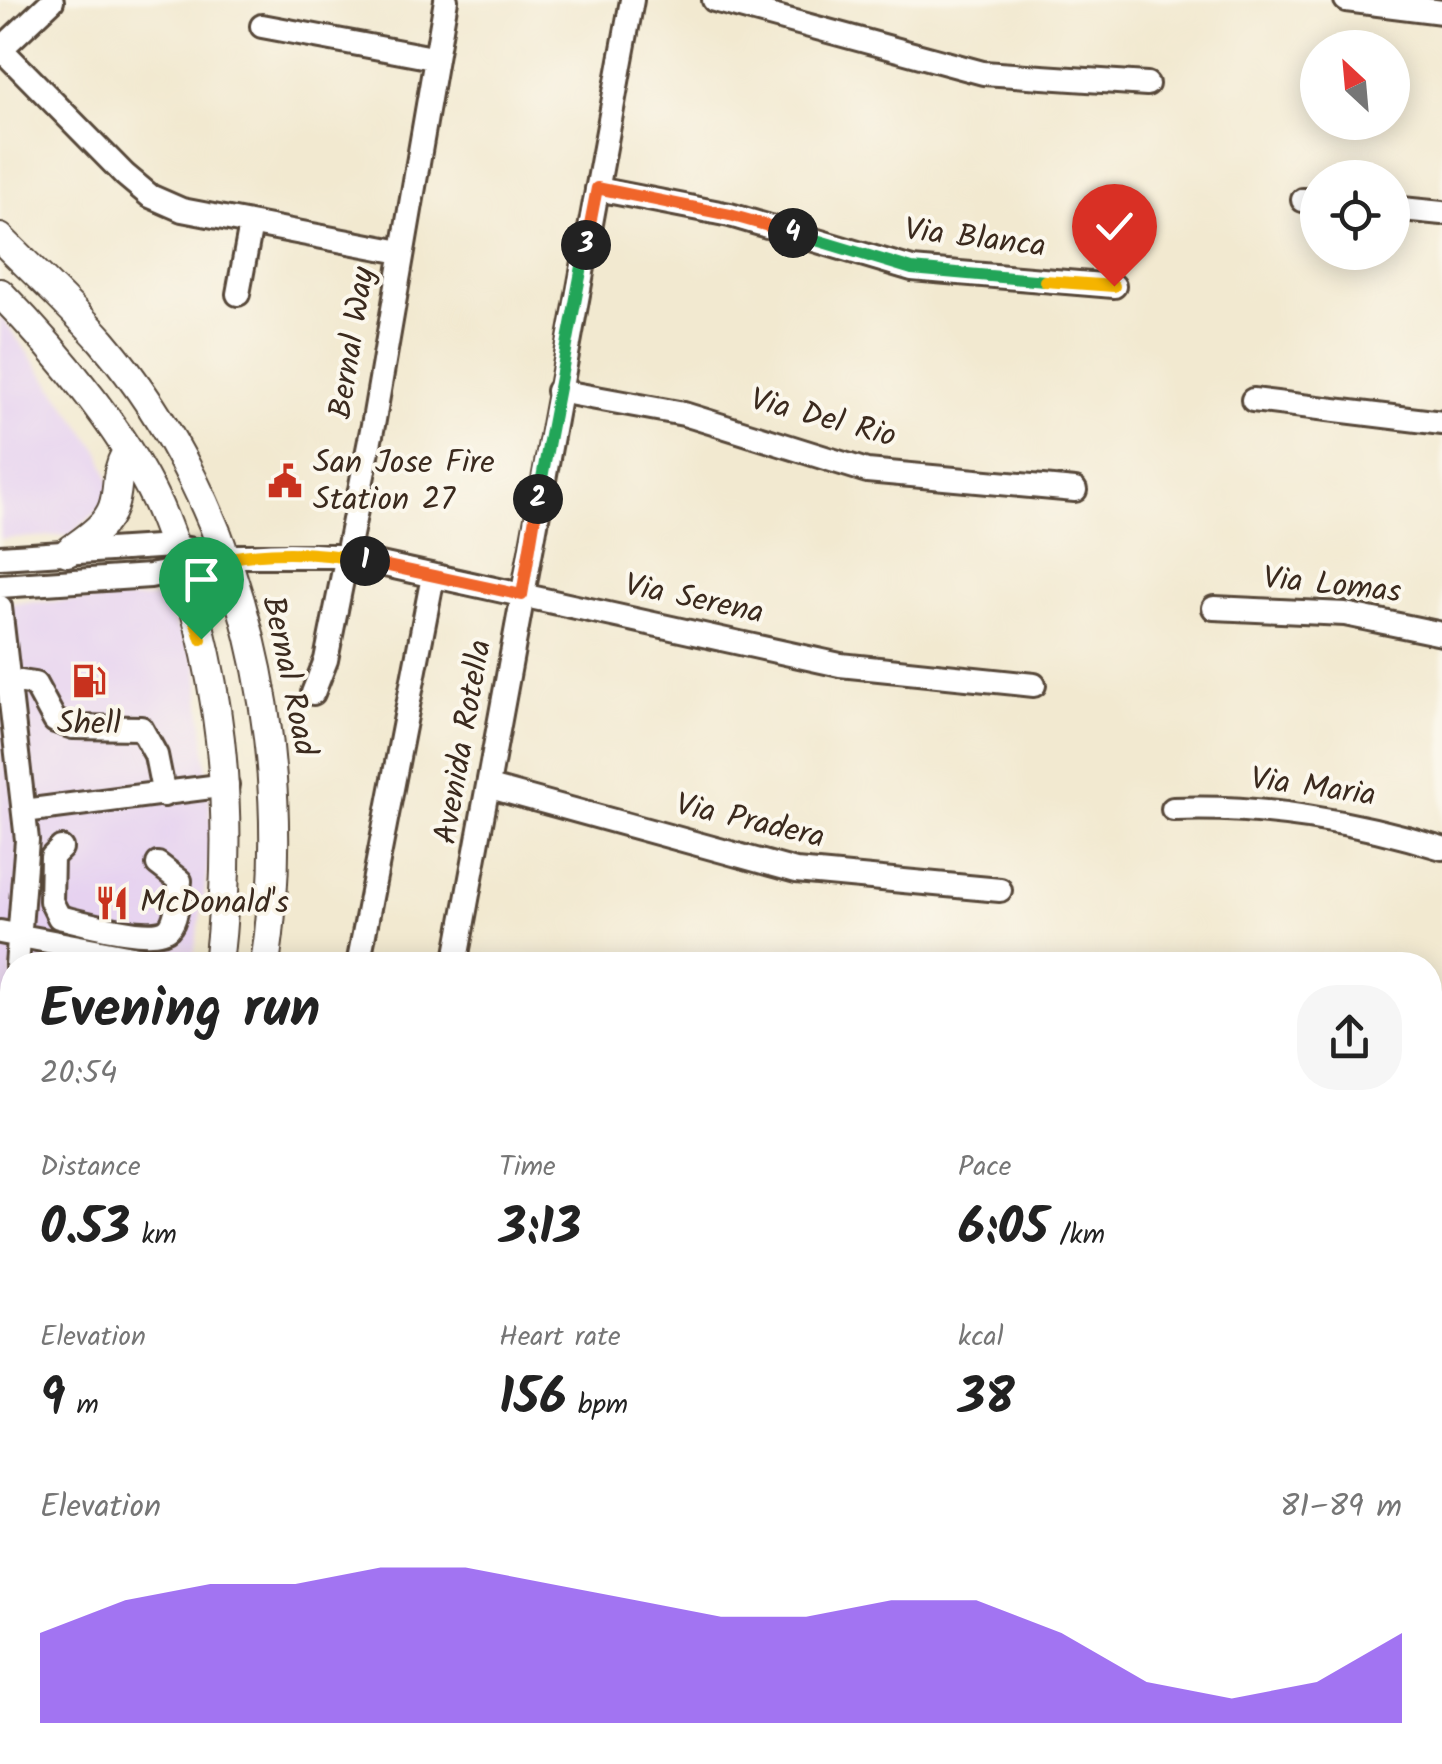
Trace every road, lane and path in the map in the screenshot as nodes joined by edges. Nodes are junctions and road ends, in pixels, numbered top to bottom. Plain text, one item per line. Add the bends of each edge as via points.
1 (446, 0) edge
2 (632, 0) edge
3 (714, 0) edge
4 (1346, 0) edge
5 (52, 1) edge
6 (1442, 12) edge
7 (262, 26) dead end
8 (0, 49) edge
9 (434, 58) junction
10 (1147, 84) dead end
11 (597, 188) junction
12 (1410, 210) edge
13 (1442, 213) edge
14 (251, 224) junction
15 (0, 238) edge
16 (401, 252) junction
17 (1114, 286) dead end
18 (0, 293) edge
19 (238, 294) dead end
20 (558, 391) junction
21 (1253, 400) dead end
22 (1442, 423) edge
23 (126, 454) junction
24 (1075, 490) dead end
25 (68, 552) junction
26 (223, 556) junction
27 (344, 556) junction
28 (0, 557) edge
29 (176, 559) junction
30 (433, 576) junction
31 (0, 586) edge
32 (522, 595) junction
33 (0, 607) edge
34 (1214, 608) dead end
35 (1442, 634) edge
36 (9, 680) junction
37 (1034, 685) dead end
38 (313, 693) dead end
39 (226, 785) junction
40 (490, 788) junction
41 (164, 794) junction
42 (1173, 809) dead end
43 (24, 811) junction
44 (61, 848) dead end
45 (1442, 848) edge
46 (158, 864) dead end
47 (1000, 890) dead end
48 (10, 934) edge
49 (105, 952) edge
50 (220, 952) edge
51 (266, 952) edge
52 (361, 952) edge
53 (458, 952) edge

1 - 9 street, Bernal Way
2 - 11 street, Avenida Rotella
3 - 10 street via 983,73
4 - 6 street
5 - 8 street
7 - 9 street
8 - 14 street via 150,196
9 - 16 street, Bernal Way
11 - 17 street, Via Blanca via 730,215 912,269
11 - 20 street, Avenida Rotella
12 - 13 street
14 - 16 street
14 - 19 street
15 - 26 main road, Bernal Road via 122,367 179,459
16 - 27 street, Bernal Way
18 - 23 main road via 63,362
20 - 24 street, Via Del Rio via 684,414 867,471
20 - 32 street, Avenida Rotella
21 - 22 street
23 - 25 main road via 115,473 113,508 102,526
23 - 29 main road via 151,493
25 - 28 street
25 - 29 street
26 - 27 street, Via Serena
26 - 29 street, Via Serena
26 - 51 main road, Bernal Road via 260,683 274,786
27 - 30 street, Via Serena
27 - 38 street, Bernal Way via 326,660
29 - 31 street
29 - 39 main road via 211,680
30 - 32 street, Via Serena
30 - 52 street
32 - 37 street, Via Serena via 840,665
32 - 40 street, Avenida Rotella
33 - 36 street
34 - 35 street, Via Lomas via 1345,614
36 - 41 street via 35,684 55,721 140,728 156,755
36 - 43 street
39 - 41 street
39 - 50 main road via 228,879
40 - 47 street, Via Pradera via 796,871
40 - 53 street, Avenida Rotella
41 - 43 street
42 - 45 street, Via Maria via 1210,807 1382,830
43 - 48 street via 27,840
44 - 46 street via 52,857 59,917 151,935 174,919 180,881
48 - 49 street

